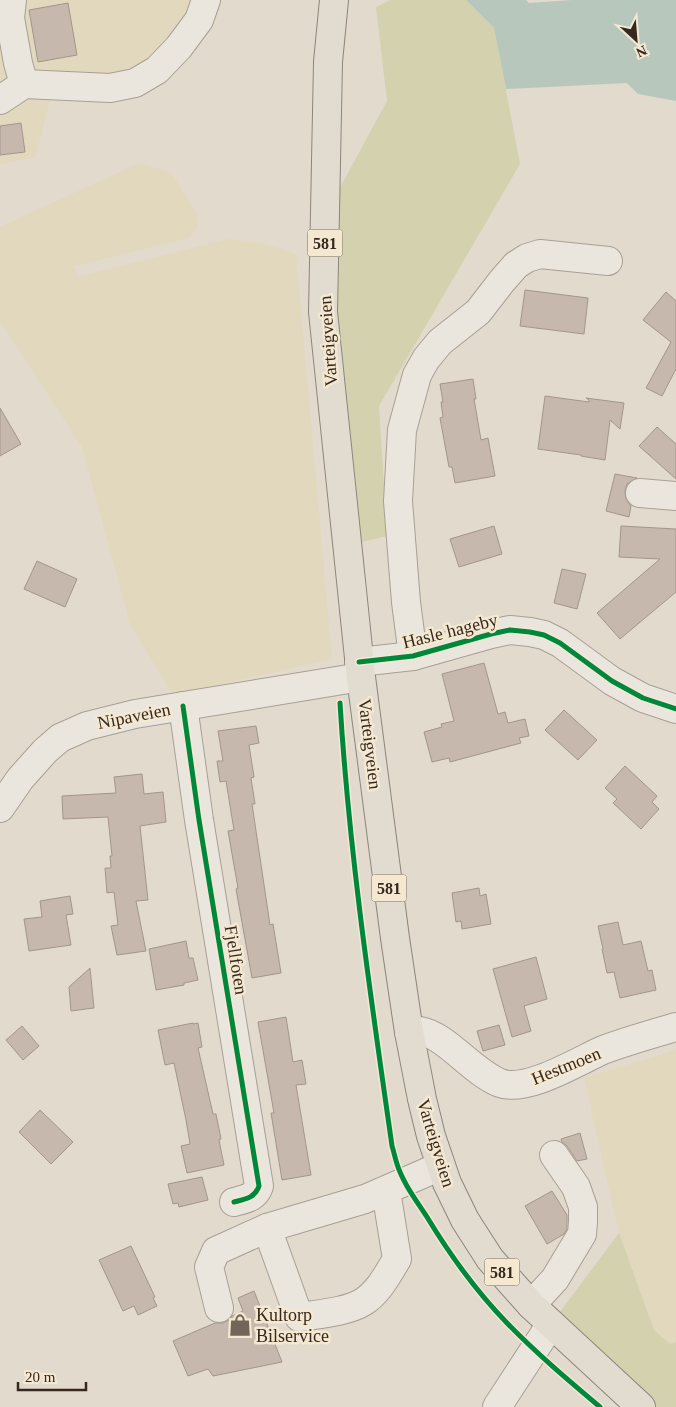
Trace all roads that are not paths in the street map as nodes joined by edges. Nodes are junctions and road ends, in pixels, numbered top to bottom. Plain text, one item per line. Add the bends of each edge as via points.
1 (12, 0) edge
2 (206, 0) edge
3 (334, 0) edge
4 (24, 84) junction
5 (0, 100) edge
6 (608, 261) dead end
7 (640, 493) dead end
8 (676, 496) edge
9 (413, 656) junction
10 (360, 670) junction
11 (673, 701) edge
12 (183, 706) junction
13 (0, 808) edge
14 (676, 1027) edge
15 (409, 1032) junction
16 (554, 1155) dead end
17 (440, 1166) junction
18 (386, 1191) junction
19 (234, 1202) dead end
20 (267, 1228) junction
21 (531, 1305) junction
22 (219, 1308) dead end
23 (551, 1324) junction
24 (638, 1406) edge
25 (497, 1407) edge

1 - 4 street via 10,18
2 - 4 street via 199,20 179,47 157,70 135,83 110,88
3 - 10 main road, Varteigveien / 581 via 328,62 324,312
4 - 5 street
6 - 9 street via 540,254 527,258 516,265 478,312 440,342 417,375 402,430 398,501
7 - 8 street
9 - 10 street, Hasle hageby
9 - 11 street, Hasle hageby via 510,630 530,632 560,643 612,681 643,698
10 - 12 street, Nipaveien
10 - 15 main road, Varteigveien / 581
12 - 13 street, Nipaveien via 87,726 60,738 20,779
12 - 19 street, Fjellfoten via 258,1186 252,1196
14 - 15 street, Hestmoen via 604,1050 538,1080 516,1085 490,1078 432,1035
15 - 17 main road, Varteigveien / 581
16 - 21 street via 576,1187 584,1222 582,1234 555,1279
17 - 18 street
17 - 21 main road, Varteigveien / 581 via 454,1202 474,1236
18 - 20 street
18 - 20 street via 397,1260 381,1285 363,1302 339,1311 299,1317
20 - 22 street via 216,1251 209,1267
21 - 23 main road, Varteigveien / 581
23 - 24 main road, Varteigveien / 581
23 - 25 street

